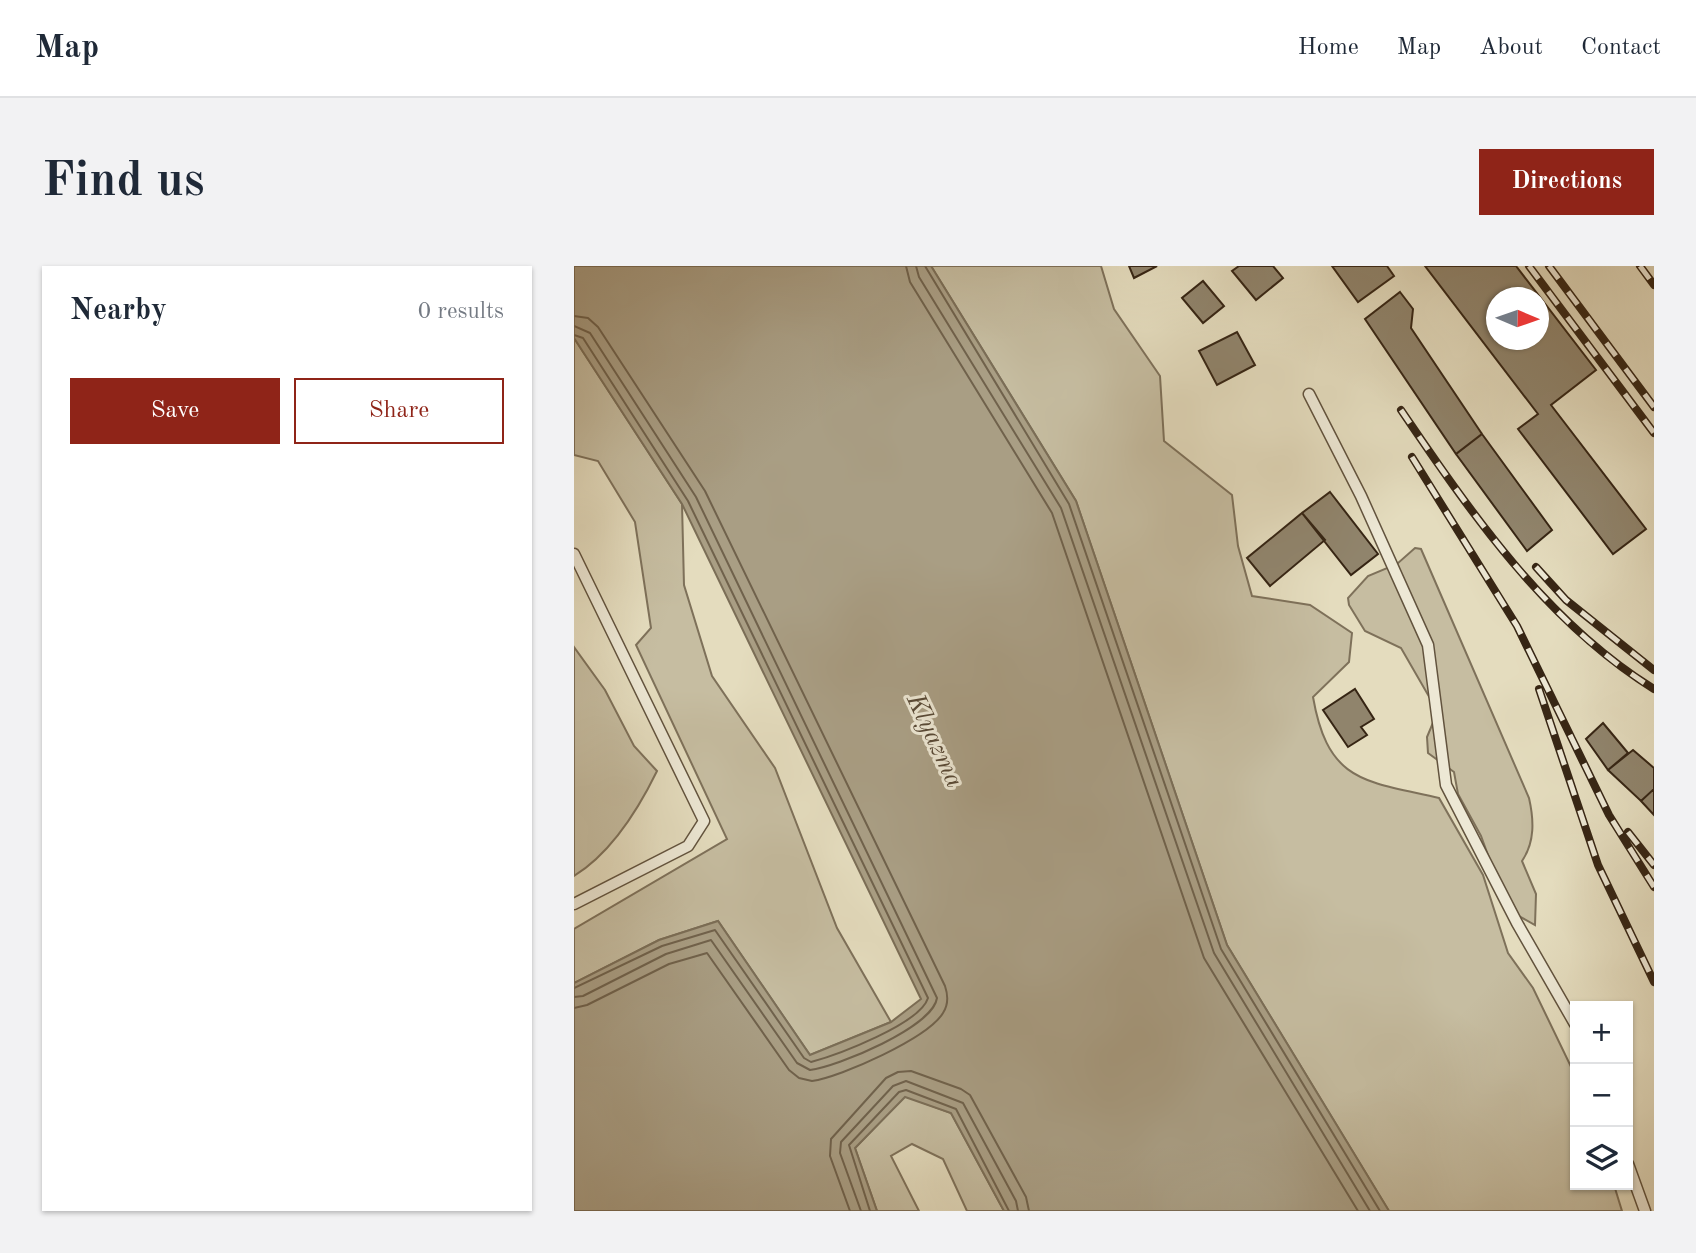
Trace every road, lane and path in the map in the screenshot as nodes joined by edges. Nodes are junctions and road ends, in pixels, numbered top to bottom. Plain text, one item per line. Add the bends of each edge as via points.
1 (1309, 394) dead end
2 (574, 554) edge
3 (574, 904) edge
4 (1570, 1015) edge
5 (1633, 1178) edge
6 (1645, 1211) edge

1 - 4 lane via 1428,645 1446,785
2 - 3 lane via 704,821 688,846
5 - 6 lane

